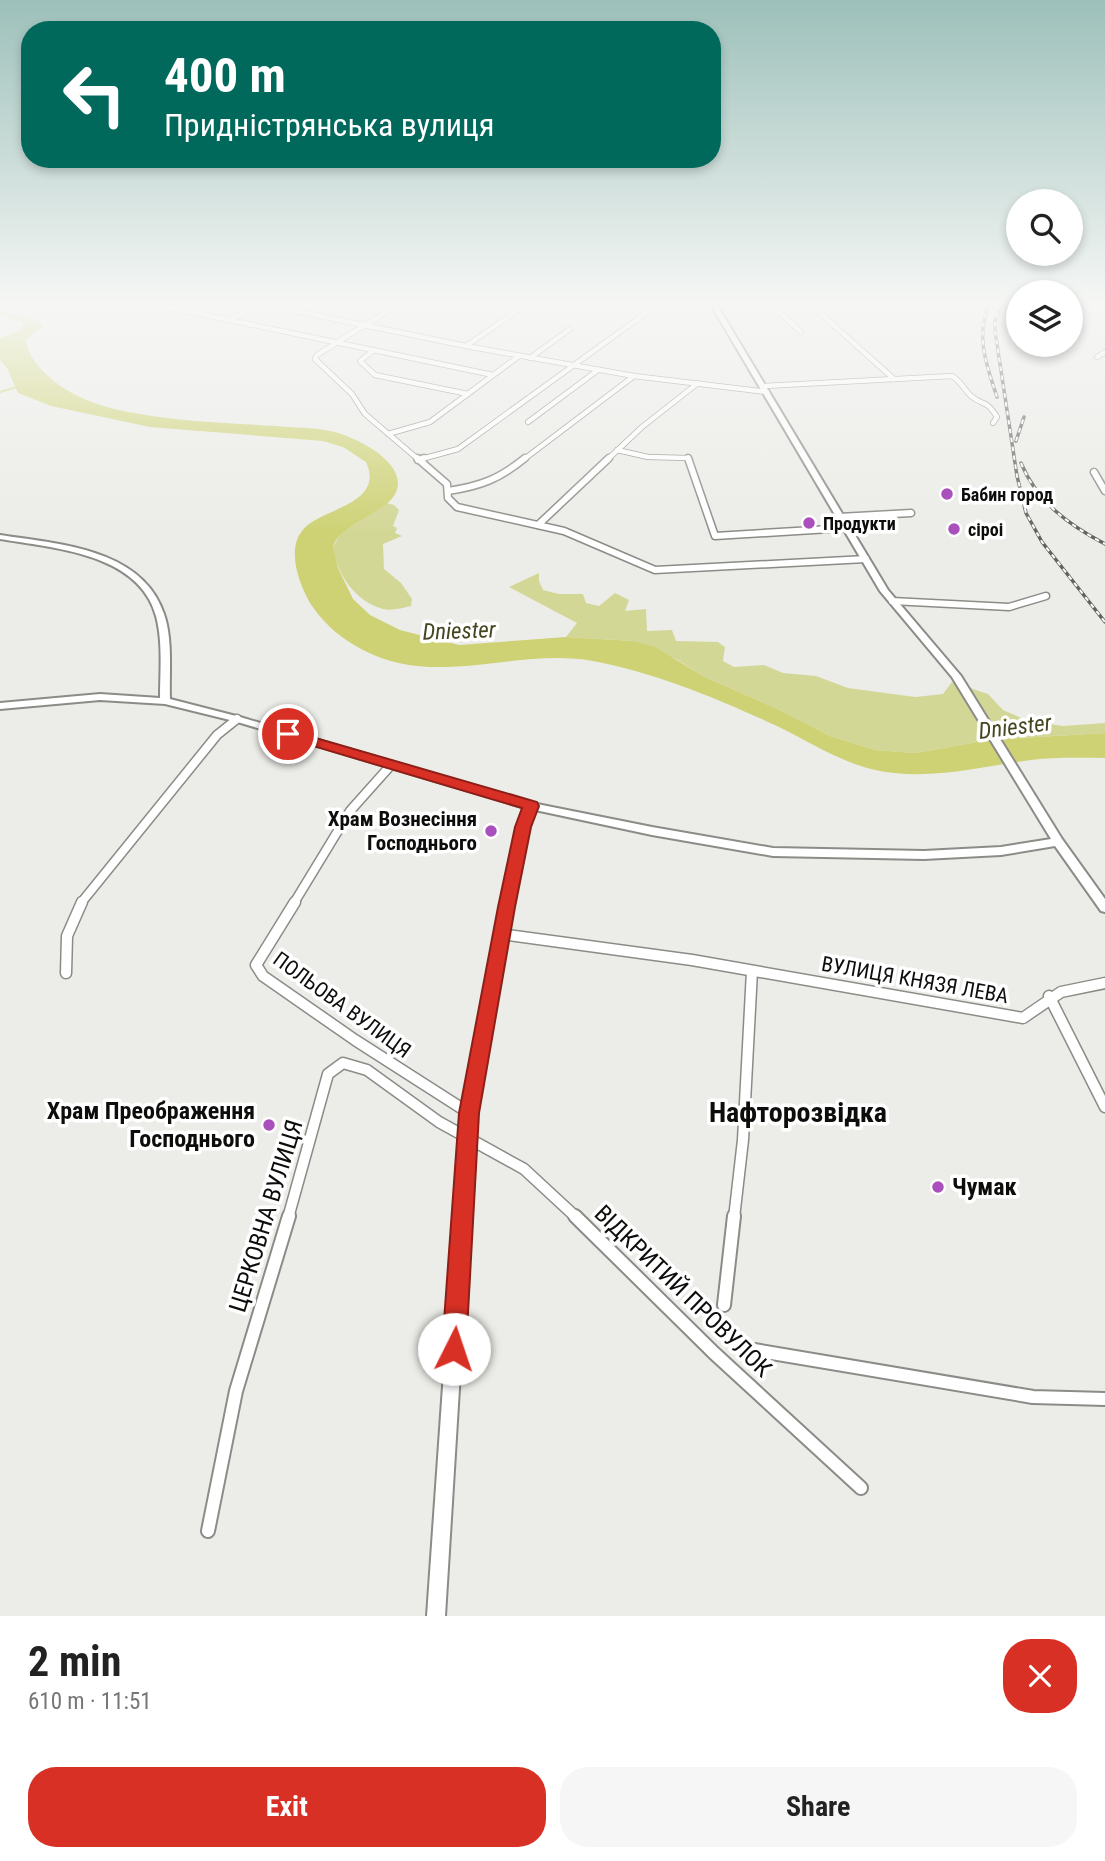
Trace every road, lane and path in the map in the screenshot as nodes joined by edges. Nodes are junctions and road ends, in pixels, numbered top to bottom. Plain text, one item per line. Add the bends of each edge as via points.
1 (338, 380) edge
2 (401, 380) edge
3 (486, 380) edge
4 (553, 380) edge
5 (584, 380) edge
6 (628, 380) edge
7 (674, 380) edge
8 (761, 380) edge
9 (876, 380) edge
10 (959, 380) edge
11 (698, 383) junction
12 (766, 389) junction
13 (468, 394) junction
14 (528, 422) dead end
15 (993, 423) dead end
16 (388, 434) junction
17 (617, 450) junction
18 (418, 460) junction
19 (1094, 471) dead end
20 (1105, 491) edge
21 (448, 494) junction
22 (911, 513) dead end
23 (839, 517) junction
24 (538, 525) junction
25 (846, 528) junction
26 (0, 537) edge
27 (866, 559) junction
28 (1046, 596) dead end
29 (892, 601) junction
30 (165, 701) junction
31 (0, 706) edge
32 (237, 719) junction
33 (391, 765) junction
34 (531, 806) junction
35 (1058, 842) junction
36 (1105, 908) edge
37 (501, 934) junction
38 (752, 971) junction
39 (66, 973) dead end
40 (1105, 983) edge
41 (1049, 996) junction
42 (1105, 1107) edge
43 (469, 1113) junction
44 (468, 1136) junction
45 (724, 1305) dead end
46 (754, 1350) dead end
47 (1105, 1399) edge
48 (861, 1488) dead end
49 (208, 1531) dead end
50 (436, 1616) edge

1 - 16 street
2 - 13 street
3 - 13 street
4 - 18 street via 458,449
5 - 14 street
6 - 21 street via 500,477
7 - 11 street
8 - 12 main road
9 - 12 street
10 - 15 street via 971,396 988,403 997,417
11 - 12 street
11 - 17 street
12 - 23 main road
13 - 16 street via 430,422
16 - 18 street
17 - 24 street
17 - 25 street via 688,458 715,536
18 - 21 street via 447,484
19 - 20 street
21 - 24 street via 466,510
22 - 23 street
23 - 25 main road
24 - 27 street via 578,536 655,570
25 - 27 main road
26 - 30 main road via 99,557 128,570 147,587 160,615
27 - 29 main road
28 - 29 street via 1009,607
29 - 35 main road via 956,676
30 - 31 main road via 100,697
30 - 32 main road
32 - 33 main road
32 - 39 street via 217,735 81,903 63,947
33 - 34 main road
33 - 43 street, ПОЛЬОВА ВУЛИЦЯ via 351,811 257,965 263,976
34 - 35 main road via 773,852 924,855 1001,852
34 - 37 main road
35 - 36 main road
37 - 38 street, ВУЛИЦЯ КНЯЗЯ ЛЕВА
37 - 43 main road
38 - 41 street, ВУЛИЦЯ КНЯЗЯ ЛЕВА via 1023,1018
38 - 45 street via 743,1140
40 - 41 street, ВУЛИЦЯ КНЯЗЯ ЛЕВА via 1062,989
41 - 42 street
43 - 44 main road
44 - 48 street, ВІДКРИТИЙ ПРОВУЛОК via 511,1158 537,1178 714,1353
44 - 49 street, ЦЕРКОВНА ВУЛИЦЯ via 439,1122 360,1066 343,1063 328,1074 236,1391
44 - 50 main road
46 - 47 street via 1033,1397

